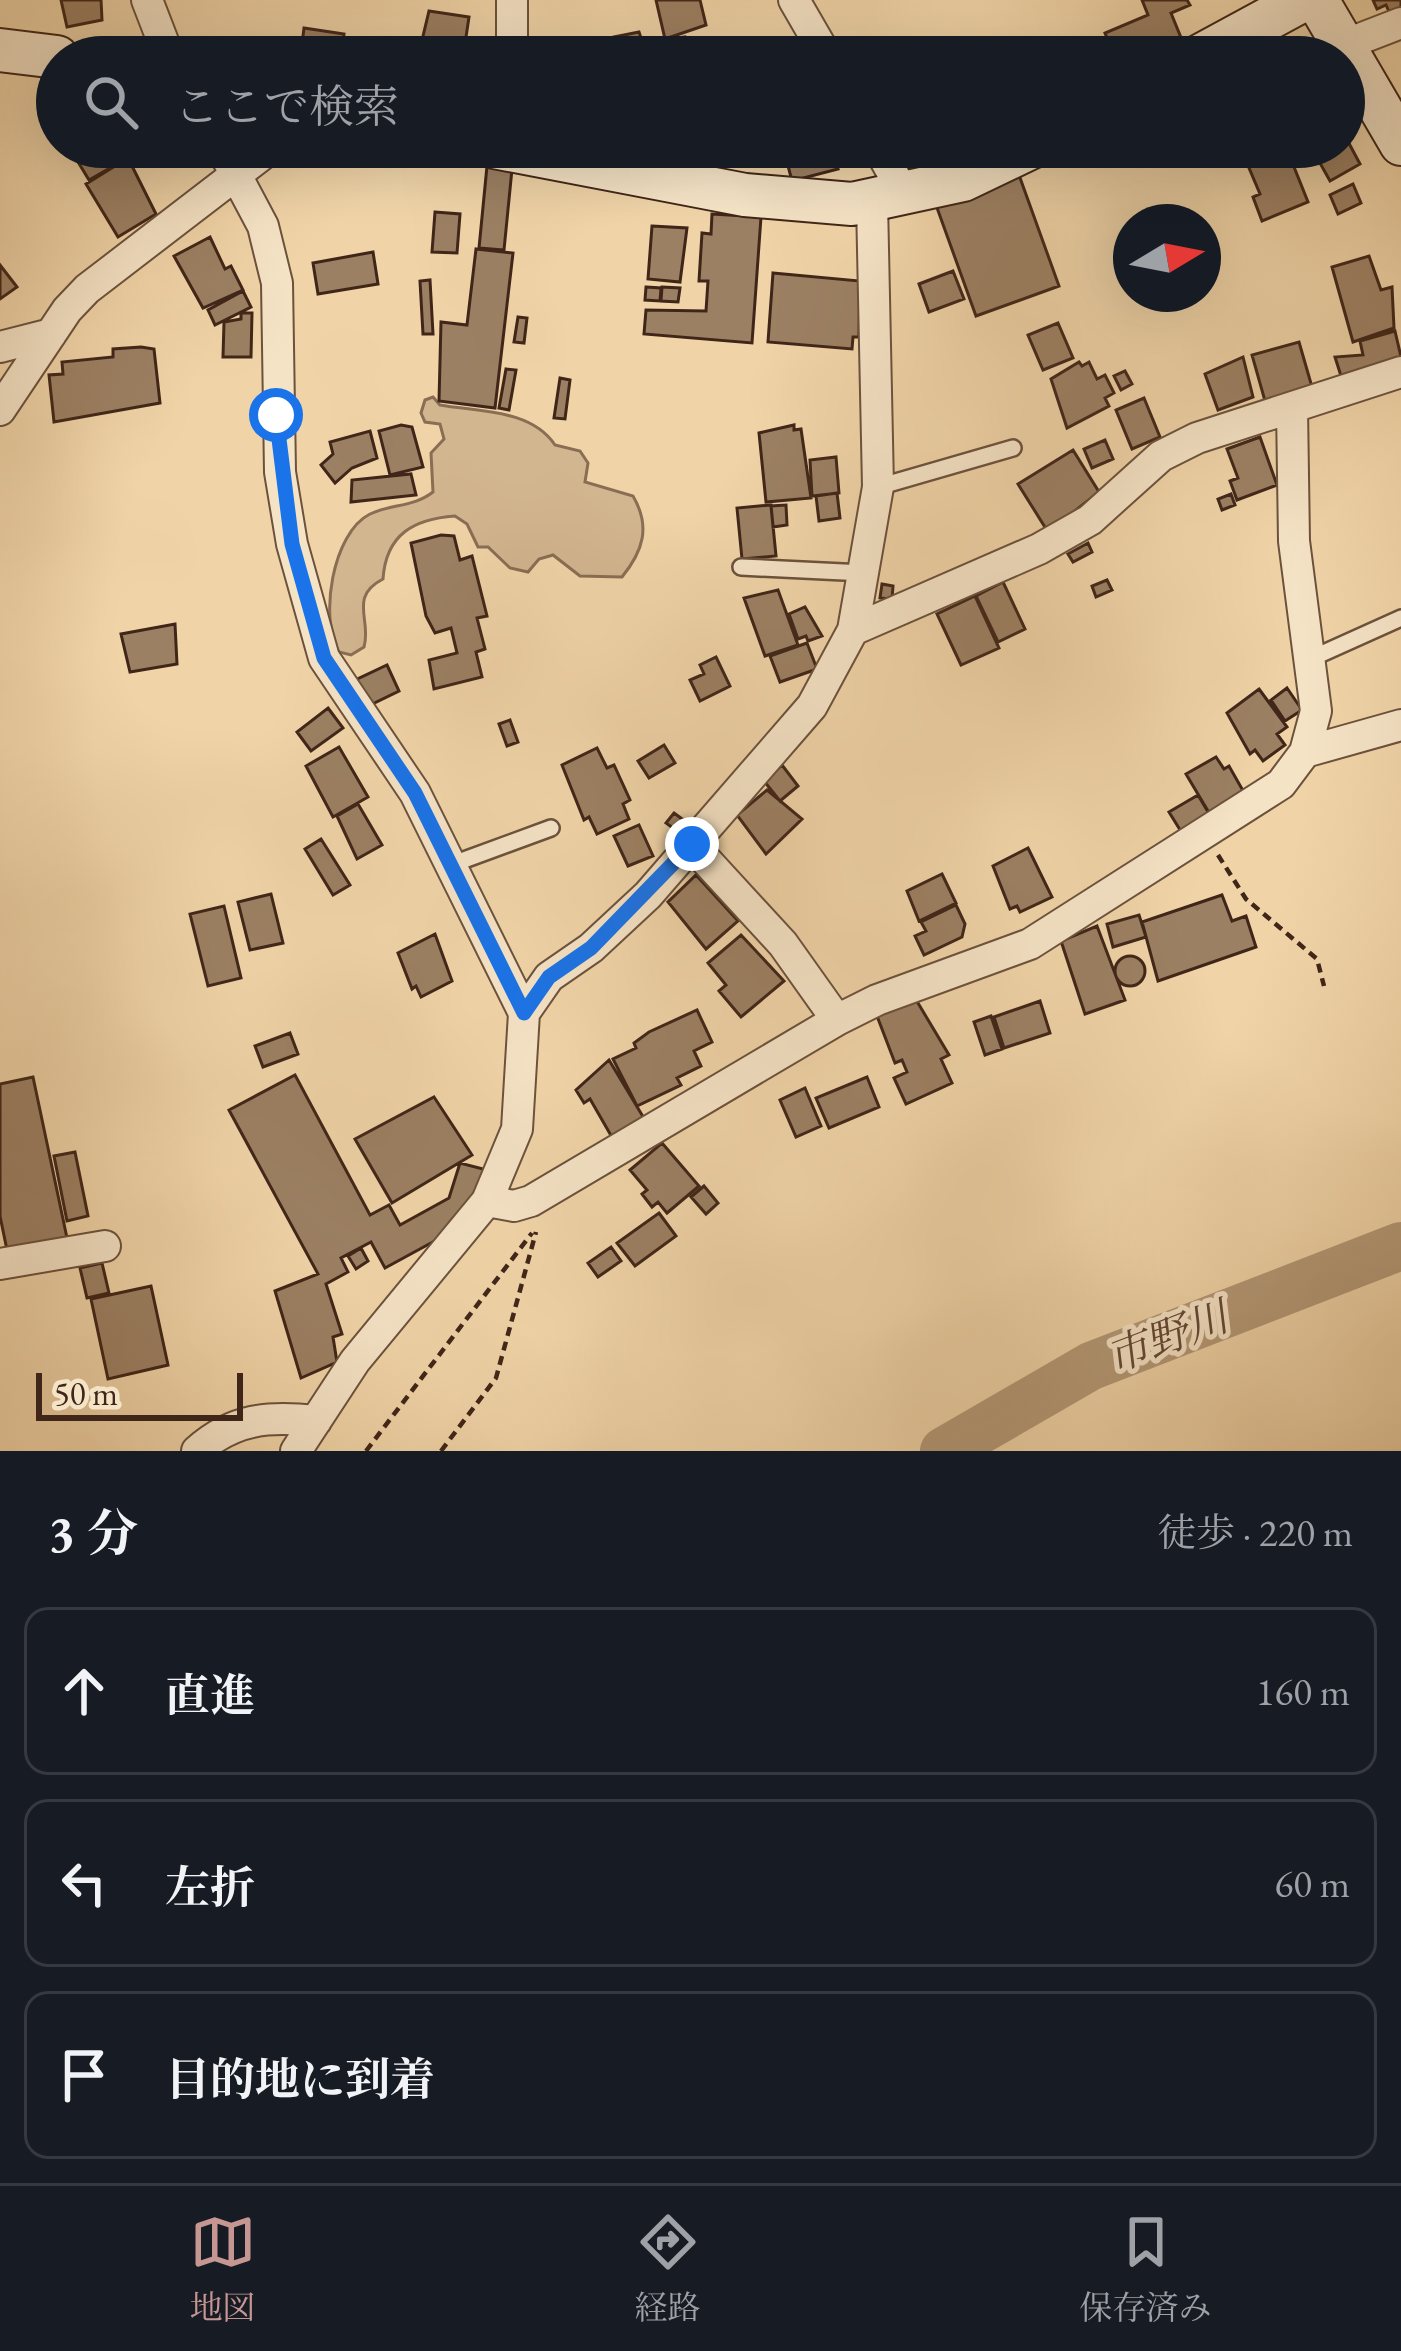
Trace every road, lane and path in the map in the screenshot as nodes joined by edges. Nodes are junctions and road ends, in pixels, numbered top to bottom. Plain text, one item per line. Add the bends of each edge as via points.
1 (147, 0) edge
2 (512, 0) edge
3 (794, 0) edge
4 (1303, 0) edge
5 (1317, 0) edge
6 (1401, 23) edge
7 (161, 36) edge
8 (512, 36) edge
9 (814, 36) edge
10 (1237, 36) edge
11 (1339, 36) edge
12 (1365, 37) edge
13 (0, 50) edge
14 (36, 54) edge
15 (1365, 81) edge
16 (1401, 144) edge
17 (232, 168) edge
18 (247, 168) edge
19 (615, 168) edge
20 (882, 168) edge
21 (988, 168) edge
22 (237, 176) junction
23 (889, 200) junction
24 (51, 334) junction
25 (0, 347) edge
26 (1401, 372) edge
27 (1292, 408) junction
28 (0, 410) edge
29 (1013, 448) dead end
30 (878, 487) junction
31 (741, 567) dead end
32 (867, 573) junction
33 (1401, 617) edge
34 (853, 630) junction
35 (1310, 659) junction
36 (1401, 725) edge
37 (1305, 752) junction
38 (551, 828) dead end
39 (1207, 834) junction
40 (692, 844) junction
41 (453, 864) junction
42 (1324, 986) dead end
43 (524, 1013) junction
44 (837, 1020) junction
45 (487, 1201) junction
46 (105, 1246) dead end
47 (0, 1264) edge
48 (316, 1421) junction
49 (197, 1451) edge
50 (296, 1451) edge
51 (366, 1451) edge
52 (440, 1451) edge

1 - 7 street
2 - 8 street
3 - 9 street
4 - 10 street
5 - 11 street
6 - 12 street
13 - 14 street
15 - 16 street
17 - 22 street
18 - 22 street
19 - 23 street via 803,203
20 - 23 street
21 - 23 street
22 - 24 street via 87,289
22 - 41 street via 263,226 277,283 280,472 324,658
23 - 30 street
24 - 25 street
24 - 28 street
26 - 27 street
27 - 34 street via 1161,456 1090,520
27 - 35 street via 1294,541
29 - 30 lane
30 - 32 street
31 - 32 lane
32 - 34 street
33 - 35 lane
34 - 40 street via 812,706
35 - 37 street via 1316,711
36 - 37 street
37 - 39 street via 1281,784
38 - 41 lane
39 - 42 path via 1246,899 1317,959
39 - 44 street via 1030,944
40 - 43 street via 591,948 549,977
40 - 44 street via 783,944
41 - 43 street
43 - 45 street via 517,1129
44 - 45 street via 531,1201
45 - 48 street
46 - 47 street
48 - 49 street via 245,1421
48 - 50 street
51 - 52 path via 537,1226 496,1378

